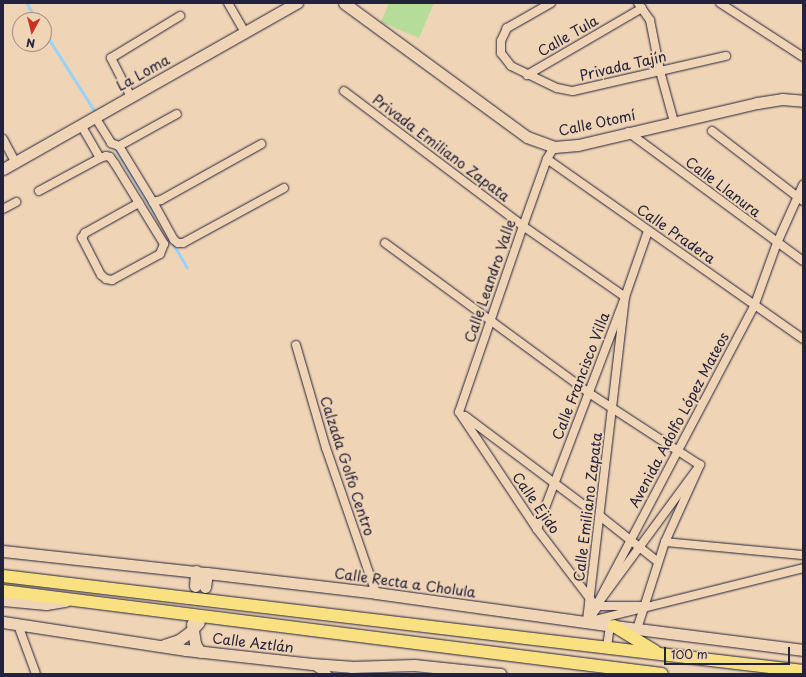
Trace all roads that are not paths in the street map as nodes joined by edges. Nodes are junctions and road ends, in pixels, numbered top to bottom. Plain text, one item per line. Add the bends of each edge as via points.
1 (228, 3) edge
2 (297, 3) edge
3 (344, 3) edge
4 (551, 3) edge
5 (720, 3) edge
6 (640, 5) edge
7 (180, 16) dead end
8 (245, 32) junction
9 (726, 56) dead end
10 (803, 57) edge
11 (660, 71) junction
12 (527, 75) junction
13 (344, 91) dead end
14 (131, 97) junction
15 (803, 101) edge
16 (177, 114) dead end
17 (95, 117) junction
18 (674, 122) junction
19 (81, 125) junction
20 (712, 131) dead end
21 (628, 132) junction
22 (3, 139) edge
23 (261, 144) dead end
24 (119, 146) junction
25 (554, 147) junction
26 (100, 158) junction
27 (547, 159) junction
28 (15, 162) junction
29 (3, 169) edge
30 (803, 185) edge
31 (284, 188) dead end
32 (39, 191) dead end
33 (800, 199) edge
34 (16, 202) dead end
35 (153, 202) junction
36 (139, 203) junction
37 (3, 209) edge
38 (523, 226) junction
39 (648, 231) junction
40 (385, 243) dead end
41 (777, 243) junction
42 (803, 261) edge
43 (625, 297) junction
44 (755, 304) junction
45 (491, 321) junction
46 (803, 338) edge
47 (296, 345) dead end
48 (589, 392) junction
49 (612, 408) junction
50 (459, 412) junction
51 (678, 450) junction
52 (700, 465) junction
53 (555, 483) junction
54 (585, 506) dead end
55 (600, 516) junction
56 (537, 529) junction
57 (630, 540) junction
58 (665, 542) junction
59 (639, 547) junction
60 (3, 551) edge
61 (803, 555) edge
62 (658, 562) junction
63 (803, 568) edge
64 (202, 572) junction
65 (3, 576) edge
66 (200, 586) tunnel mouth
67 (3, 591) edge
68 (376, 593) junction
69 (78, 599) junction
70 (590, 599) junction
71 (3, 600) edge
72 (596, 607) junction
73 (643, 607) junction
74 (3, 622) edge
75 (587, 622) junction
76 (609, 623) junction
77 (18, 625) junction
78 (637, 629) junction
79 (159, 646) junction
80 (607, 648) junction
81 (803, 650) edge
82 (200, 652) junction
83 (660, 654) junction
84 (312, 664) junction
85 (355, 671) edge
86 (803, 671) edge
87 (36, 674) edge
88 (327, 674) edge
89 (501, 674) edge
90 (662, 674) edge

1 - 8 street
2 - 8 main road, La Loma
3 - 25 main road, Calle Otomí via 527,137
4 - 12 street, Privada Tajín via 507,28 501,41 501,53 511,66
5 - 10 street
6 - 11 street via 650,20
6 - 12 street, Calle Tula
7 - 14 street via 111,58
8 - 14 main road, La Loma
9 - 11 street, Privada Tajín
11 - 12 street, Privada Tajín via 573,90 557,88
11 - 18 street
13 - 38 street, Privada Emiliano Zapata
14 - 17 main road, La Loma
15 - 18 main road, Calle Otomí via 782,99
16 - 24 street
17 - 19 main road, La Loma
17 - 24 street via 111,144
18 - 21 main road, Calle Otomí
19 - 26 street
19 - 28 main road, La Loma
20 - 33 street
21 - 25 main road, Calle Otomí via 578,145
21 - 41 street, Calle Llanura
22 - 28 street
23 - 35 street via 161,200
24 - 35 street
25 - 27 street
26 - 32 street
26 - 36 street via 110,157
27 - 38 street, Calle Leandro Valle
27 - 39 street, Calle Pradera
28 - 29 main road, La Loma
30 - 33 street, Avenida Adolfo López Mateos
31 - 35 street via 183,243 174,240
33 - 41 street, Avenida Adolfo López Mateos
34 - 37 street
36 - 36 street via 164,244 163,250 112,280 106,279 101,275 82,238 85,233
38 - 43 street
38 - 45 street, Calle Leandro Valle
39 - 43 street, Calle Francisco Villa
39 - 44 street, Calle Pradera
40 - 45 street
41 - 42 street, Calle Llanura
41 - 44 street, Avenida Adolfo López Mateos
43 - 48 street, Calle Francisco Villa
43 - 49 street, Calle Emiliano Zapata
44 - 46 street, Calle Pradera
44 - 51 street, Avenida Adolfo López Mateos
45 - 48 street
45 - 50 street, Calle Leandro Valle
47 - 68 street, Calzada Golfo Centro via 326,448
48 - 49 street
48 - 53 street, Calle Francisco Villa
49 - 51 street
49 - 55 street, Calle Emiliano Zapata
50 - 53 street
50 - 56 street, Calle Ejido
51 - 52 street
51 - 57 street, Avenida Adolfo López Mateos
52 - 58 street
52 - 59 street, Avenida Adolfo López Mateos
53 - 54 street
53 - 56 street, Calle Francisco Villa
55 - 57 street
55 - 70 street, Calle Emiliano Zapata
56 - 70 street, Calle Ejido
57 - 59 street
57 - 72 street, Avenida Adolfo López Mateos
58 - 61 street
58 - 62 street
59 - 62 street
59 - 72 street, Avenida Adolfo López Mateos
60 - 64 main road, Calle Recta a Cholula
62 - 73 street
63 - 73 street
64 - 66 main road
64 - 68 main road, Calle Recta a Cholula
65 - 80 main road
67 - 69 main road
68 - 75 main road, Calle Recta a Cholula
69 - 71 main road via 46,604
69 - 90 main road
70 - 72 street, Calle Ejido
70 - 75 street, Calle Emiliano Zapata
72 - 73 street
72 - 75 street, Avenida Adolfo López Mateos
72 - 76 street, Calle Ejido
73 - 76 street
73 - 78 street
74 - 77 main road, Calle Aztlán
75 - 76 main road, Calle Recta a Cholula
76 - 78 main road, Calle Recta a Cholula
76 - 80 street
76 - 83 main road
77 - 79 main road, Calle Aztlán
77 - 87 street
78 - 81 main road, Calle Recta a Cholula
79 - 82 main road, Calle Aztlán
79 - 82 main road via 179,640 194,624 195,644
80 - 83 main road
82 - 84 main road, Calle Aztlán
83 - 86 main road
84 - 85 main road, Calle Aztlán
84 - 88 street
85 - 89 main road, Calle Aztlán via 414,665

